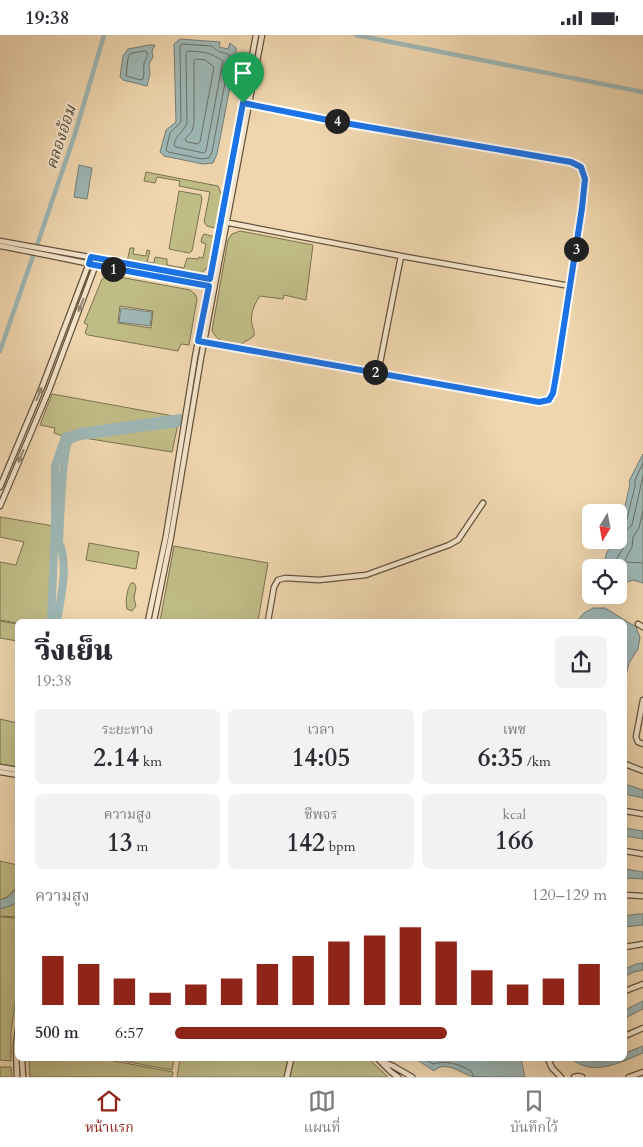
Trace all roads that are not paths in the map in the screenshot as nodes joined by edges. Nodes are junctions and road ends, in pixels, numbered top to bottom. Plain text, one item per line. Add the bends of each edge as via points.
1 (256, 35) edge
2 (262, 35) edge
3 (246, 103) junction
4 (224, 222) junction
5 (0, 241) edge
6 (0, 246) edge
7 (401, 256) junction
8 (91, 257) junction
9 (98, 259) junction
10 (89, 264) junction
11 (96, 266) junction
12 (213, 279) junction
13 (570, 286) junction
14 (211, 287) junction
15 (201, 342) junction
16 (378, 373) junction
17 (0, 487) edge
18 (483, 503) dead end
19 (0, 506) edge
20 (148, 619) edge
21 (154, 619) edge
22 (268, 619) edge
23 (643, 700) edge
24 (643, 744) edge
25 (627, 765) edge
26 (0, 767) edge
27 (15, 770) edge
28 (643, 771) edge
29 (0, 772) edge
30 (15, 774) edge
31 (627, 811) edge
32 (643, 814) edge
33 (627, 851) edge
34 (643, 855) edge
35 (627, 895) edge
36 (643, 896) edge
37 (643, 944) edge
38 (627, 947) edge
39 (643, 984) edge
40 (627, 990) edge
41 (643, 1028) edge
42 (627, 1035) edge
43 (16, 1061) edge
44 (22, 1061) edge
45 (291, 1061) edge
46 (380, 1061) edge
47 (381, 1061) edge
48 (549, 1061) edge
49 (643, 1071) edge
50 (17, 1077) edge
51 (23, 1077) edge
52 (287, 1077) edge
53 (398, 1077) edge
54 (412, 1077) edge
55 (561, 1077) edge
56 (574, 1077) edge
57 (582, 1077) edge
58 (628, 1077) edge

1 - 3 street
2 - 3 street
3 - 4 street
3 - 13 street via 577,164 585,179
4 - 7 street
4 - 12 street
5 - 8 street
6 - 10 street
7 - 13 street
7 - 16 street
8 - 9 street
8 - 10 street
9 - 11 street
9 - 12 street
10 - 11 street
17 -> 10 street
11 - 14 street
11 -> 19 street
12 - 14 street
13 - 16 street via 553,393 545,402
14 - 15 street
15 - 16 street
15 - 20 street
15 - 21 street via 171,537
18 - 22 street via 458,540 449,545 366,575 278,580
23 - 24 street via 636,737
25 - 28 street
26 - 27 street
29 - 30 street
31 - 32 street
33 - 34 street
35 - 36 street
37 - 38 street
39 - 40 street
41 - 42 street
43 - 50 street
44 - 51 street
45 - 52 street
46 - 53 street
47 - 54 street
48 - 55 street
49 - 58 street
56 - 57 street

